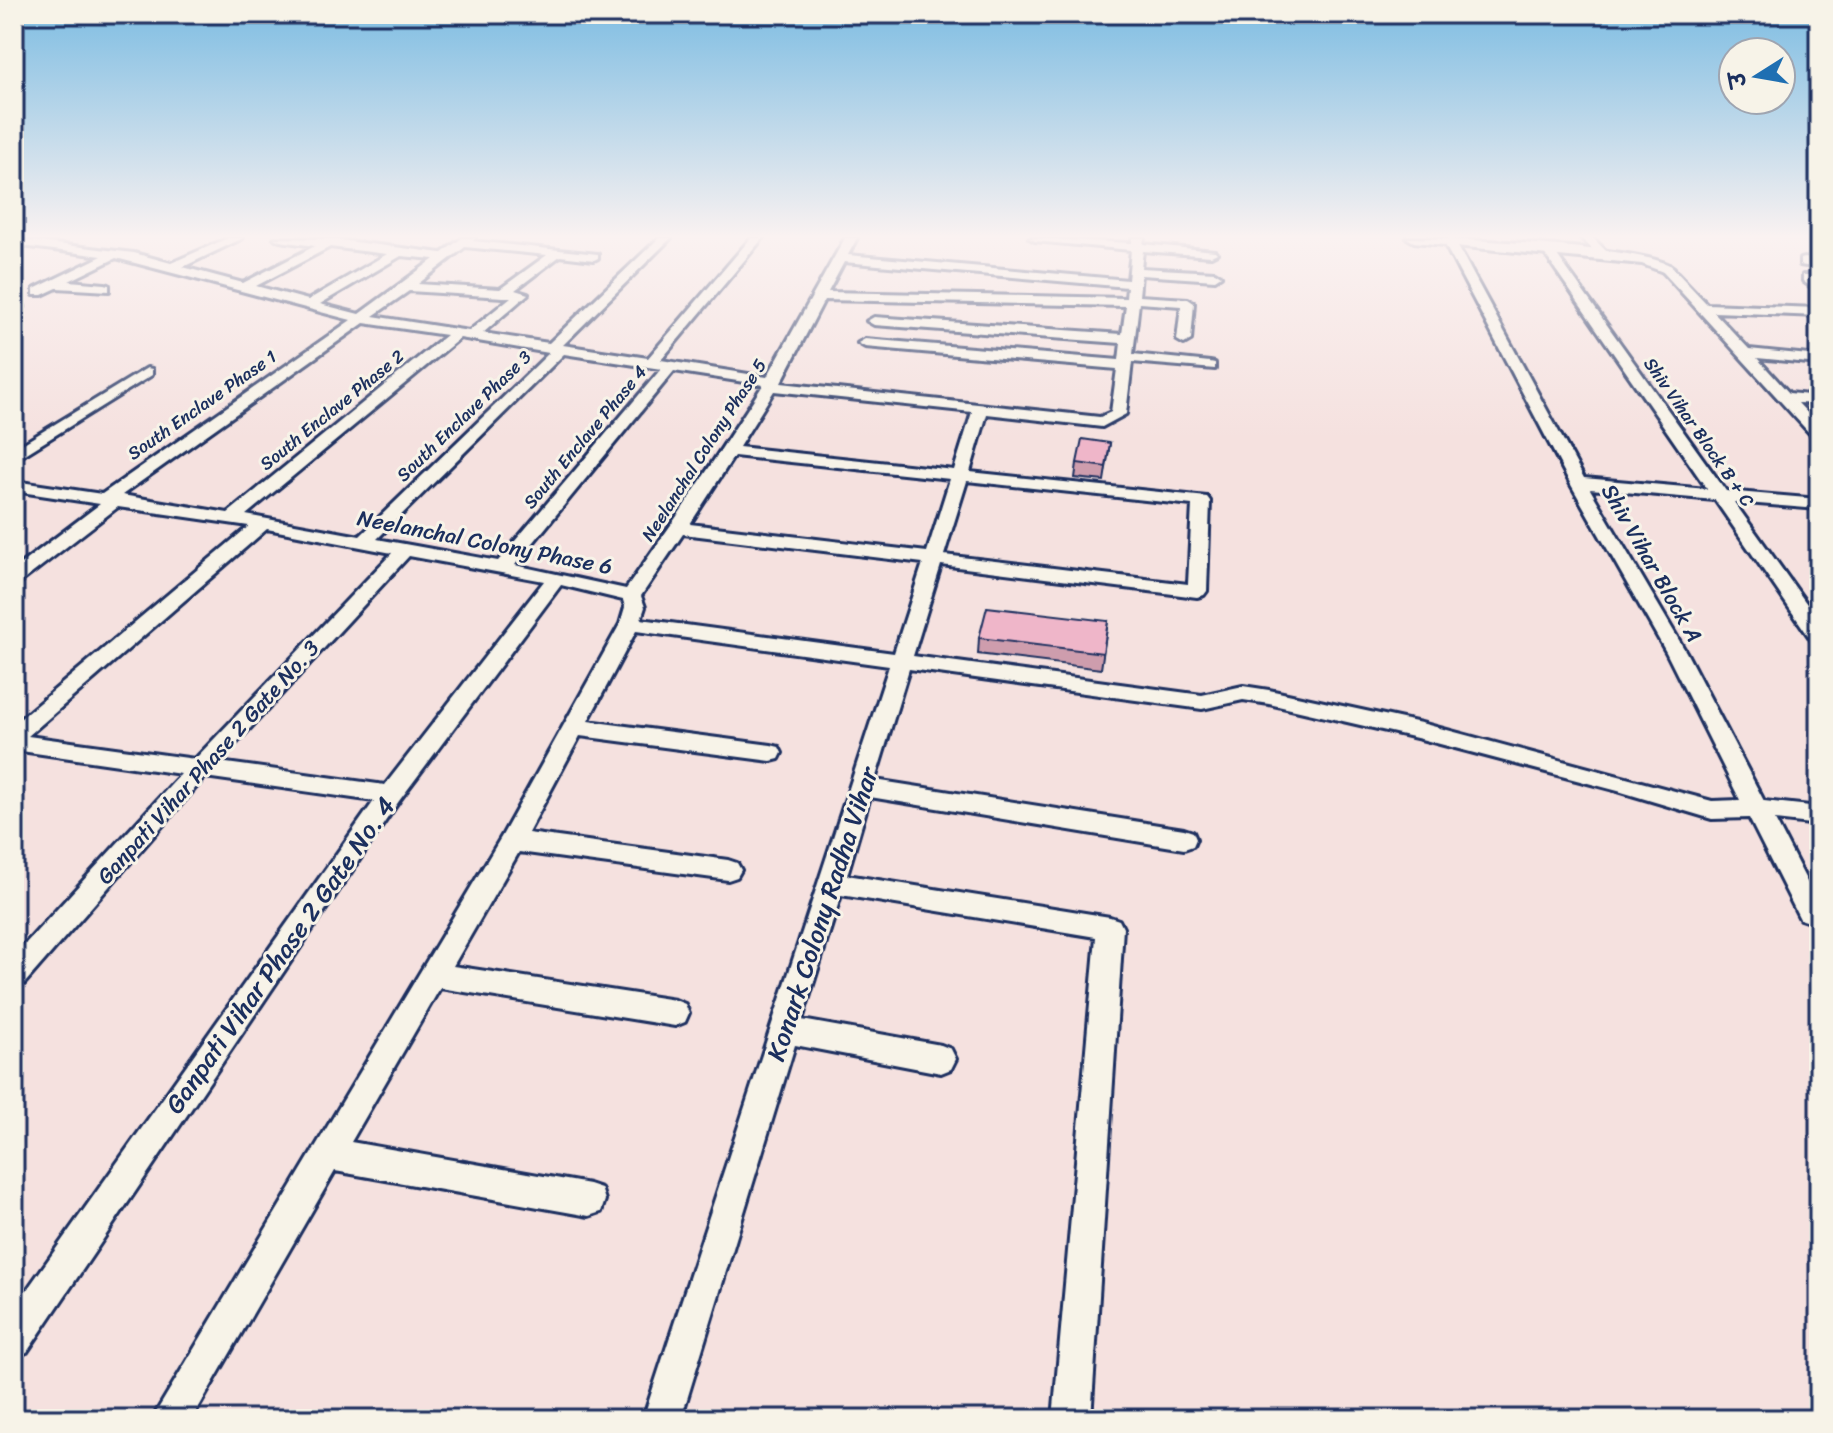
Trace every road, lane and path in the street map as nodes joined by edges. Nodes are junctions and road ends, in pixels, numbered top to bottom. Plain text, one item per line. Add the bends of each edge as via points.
1 (309, 305) edge
2 (379, 305) edge
3 (507, 305) edge
4 (599, 305) edge
5 (700, 305) edge
6 (814, 305) edge
7 (1132, 305) edge
8 (1188, 305) edge
9 (1483, 305) edge
10 (1586, 305) edge
11 (1698, 305) edge
12 (1701, 308) junction
13 (1819, 312) edge
14 (359, 318) junction
15 (874, 321) dead end
16 (464, 335) junction
17 (1129, 339) junction
18 (1184, 340) dead end
19 (865, 343) dead end
20 (555, 350) junction
21 (1743, 353) junction
22 (1819, 360) edge
23 (1126, 361) junction
24 (651, 363) junction
25 (1210, 366) dead end
26 (669, 368) junction
27 (147, 372) dead end
28 (773, 384) junction
29 (1784, 397) junction
30 (1819, 400) edge
31 (981, 409) junction
32 (1819, 434) edge
33 (728, 451) junction
34 (14, 456) edge
35 (960, 477) junction
36 (1578, 483) junction
37 (14, 486) edge
38 (1719, 495) junction
39 (112, 499) junction
40 (1819, 504) edge
41 (232, 518) junction
42 (263, 523) junction
43 (680, 528) junction
44 (363, 543) junction
45 (404, 551) junction
46 (935, 559) junction
47 (502, 568) junction
48 (14, 578) edge
49 (556, 578) junction
50 (630, 610) junction
51 (1819, 636) edge
52 (901, 662) junction
53 (574, 727) junction
54 (14, 739) edge
55 (771, 753) dead end
56 (202, 766) junction
57 (863, 787) junction
58 (391, 795) junction
59 (1757, 809) junction
60 (1819, 816) edge
61 (1184, 839) dead end
62 (512, 841) junction
63 (728, 870) dead end
64 (832, 883) junction
65 (1809, 911) dead end
66 (14, 975) edge
67 (433, 975) junction
68 (675, 1013) dead end
69 (785, 1030) junction
70 (941, 1059) dead end
71 (329, 1154) junction
72 (589, 1200) dead end
73 (14, 1339) edge
74 (171, 1419) edge
75 (662, 1419) edge
76 (1072, 1419) edge

1 - 14 street
2 - 14 street, South Enclave Phase 1
3 - 16 street, South Enclave Phase 2
4 - 20 street, South Enclave Phase 3
5 - 24 street
6 - 28 street, Neelanchal Colony Phase 5
7 - 17 street
8 - 18 street
9 - 36 street, Shiv Vihar Block A
10 - 38 street, Shiv Vihar Block B + C
11 - 12 street
12 - 13 street
12 - 21 street
14 - 16 street
14 - 39 street, South Enclave Phase 1
15 - 17 street
16 - 20 street
16 - 41 street, South Enclave Phase 2
17 - 23 street
19 - 23 street
20 - 24 street
20 - 44 street, South Enclave Phase 3
21 - 22 street
21 - 29 street
23 - 25 street
23 - 31 street via 1113,419
24 - 26 street
26 - 28 street
26 - 47 street, South Enclave Phase 4
27 - 34 street
28 - 31 street
28 - 33 street, Neelanchal Colony Phase 5
29 - 30 street
29 - 32 street
31 - 35 street, Konark Colony Radha Vihar
33 - 35 street
33 - 43 street, Neelanchal Colony Phase 5
35 - 46 street, Konark Colony Radha Vihar
35 - 46 street via 1201,501 1197,591
36 - 38 street
36 - 59 street, Shiv Vihar Block A via 1676,652
37 - 39 street, Neelanchal Colony Phase 6
38 - 40 street
38 - 51 street, Shiv Vihar Block B + C
39 - 41 street, Neelanchal Colony Phase 6
39 - 48 street, South Enclave Phase 1
41 - 42 street, Neelanchal Colony Phase 6
42 - 44 street, Neelanchal Colony Phase 6
42 - 54 street
43 - 46 street
43 - 50 street, Neelanchal Colony Phase 5
44 - 45 street, Neelanchal Colony Phase 6
45 - 47 street, Neelanchal Colony Phase 6
45 - 56 street, Ganpati Vihar Phase 2 Gate No. 3
46 - 52 street, Konark Colony Radha Vihar
47 - 49 street, Neelanchal Colony Phase 6
49 - 50 street, Neelanchal Colony Phase 6
49 - 58 street, Ganpati Vihar Phase 2 Gate No. 4
50 - 52 street, Neelanchal Colony Phase 6
50 - 53 street, Neelanchal Colony Phase 5
52 - 57 street, Konark Colony Radha Vihar
52 - 59 street, Neelanchal Colony Phase 6 via 1202,702 1243,693 1269,697 1436,735 1712,810
53 - 55 street
53 - 62 street, Neelanchal Colony Phase 5
54 - 56 street
56 - 58 street
56 - 66 street, Ganpati Vihar Phase 2 Gate No. 3
57 - 61 street
57 - 64 street, Konark Colony Radha Vihar
58 - 73 street, Ganpati Vihar Phase 2 Gate No. 4
59 - 60 street, Neelanchal Colony Phase 6
59 - 65 street, Shiv Vihar Block A
62 - 63 street
62 - 67 street, Neelanchal Colony Phase 5
64 - 69 street, Konark Colony Radha Vihar
64 - 76 street via 1110,928
67 - 68 street
67 - 71 street, Neelanchal Colony Phase 5
69 - 70 street
69 - 75 street, Konark Colony Radha Vihar
71 - 72 street
71 - 74 street, Neelanchal Colony Phase 5

